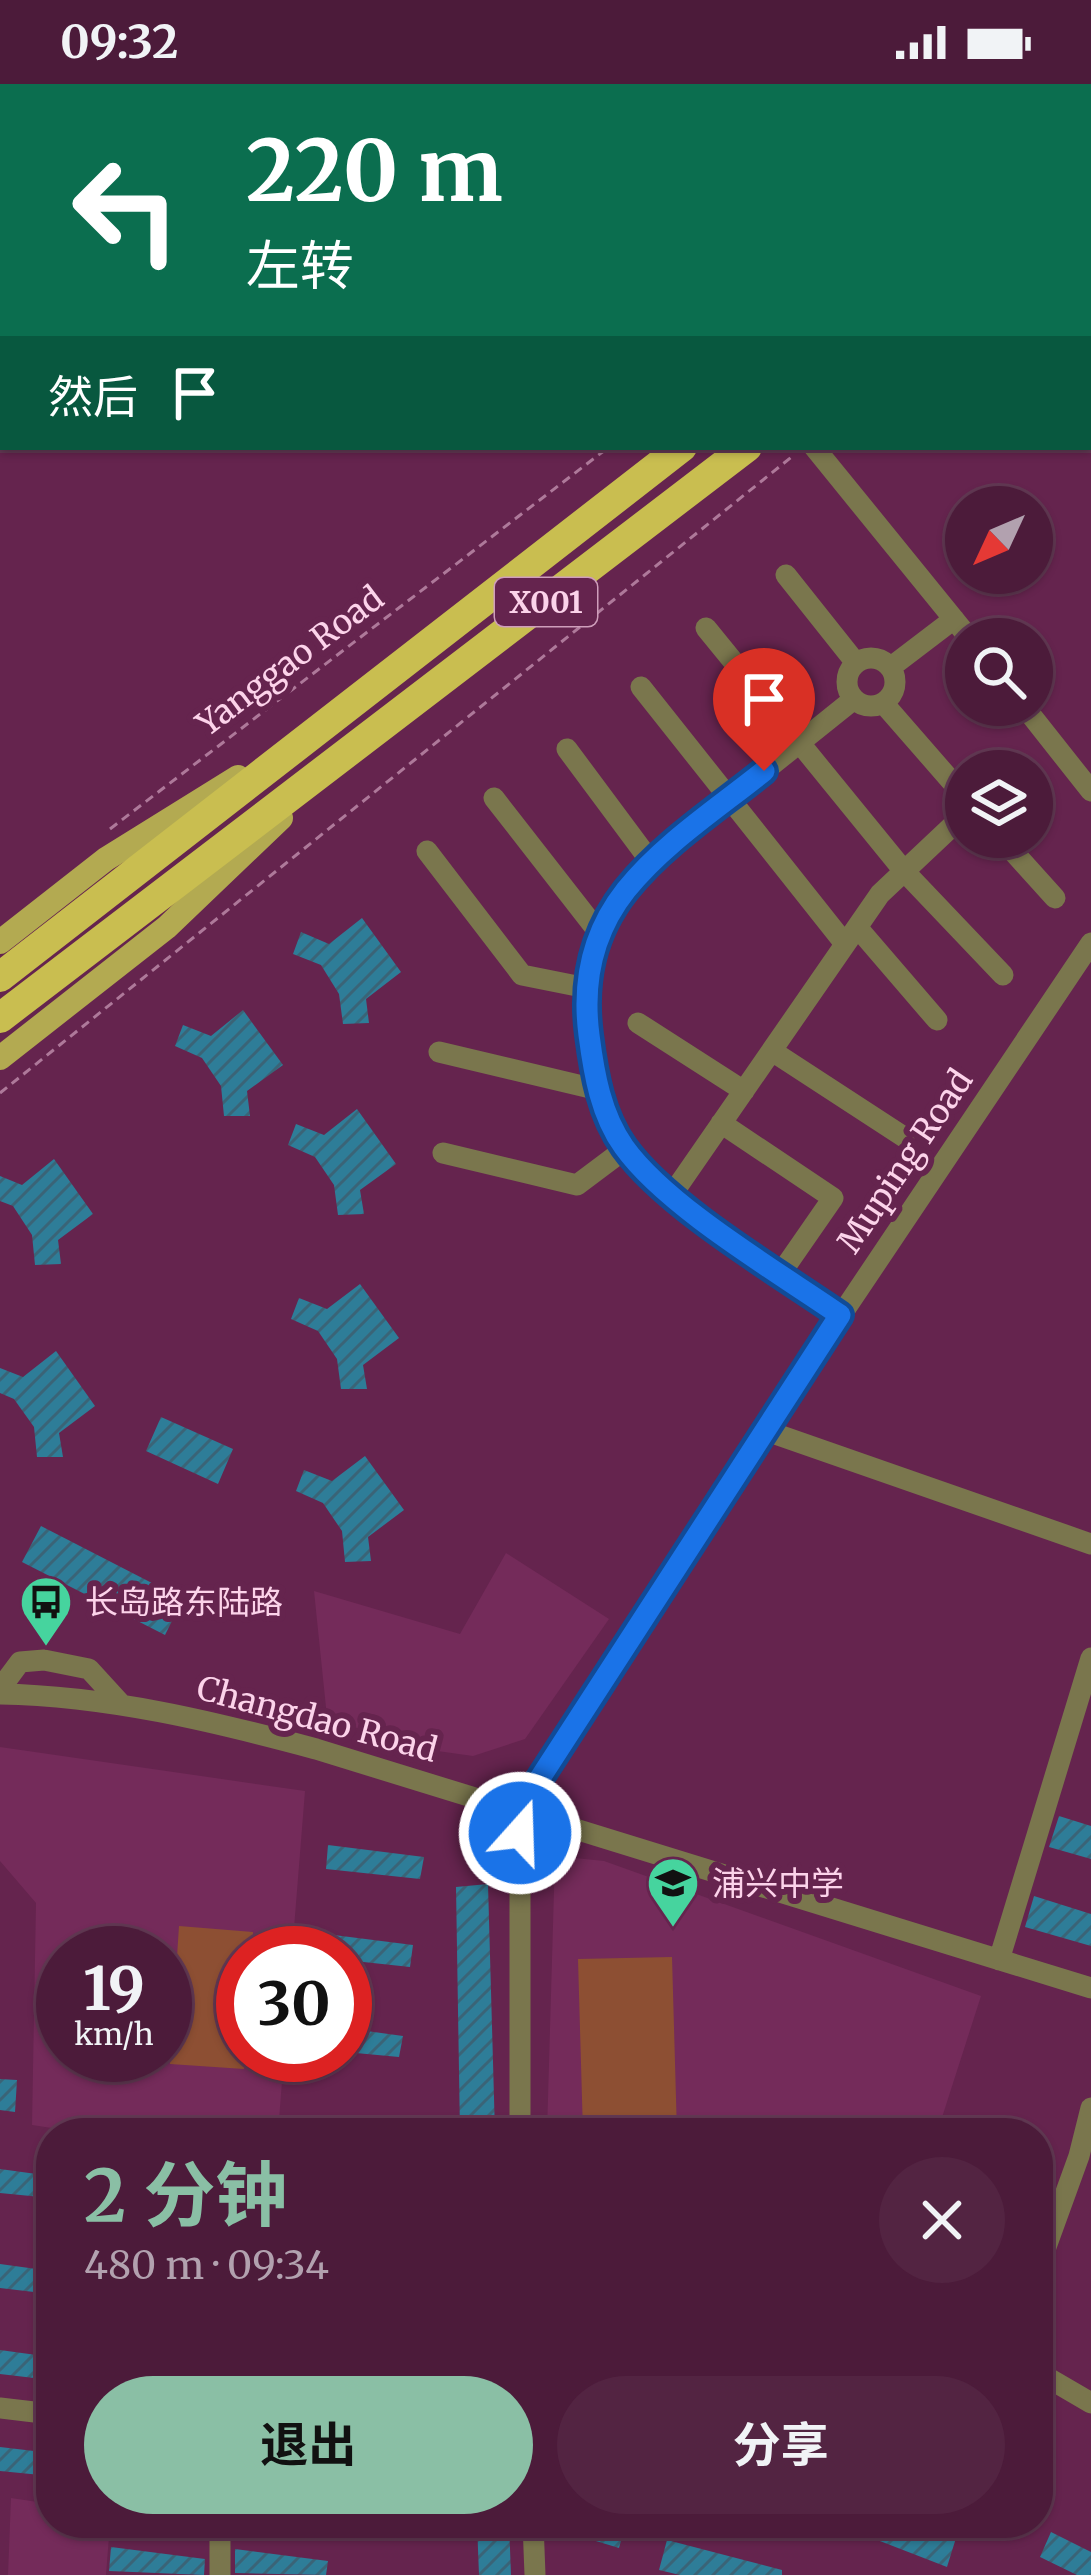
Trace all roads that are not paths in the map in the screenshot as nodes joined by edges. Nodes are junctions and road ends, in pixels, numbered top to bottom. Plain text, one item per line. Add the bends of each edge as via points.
1 (678, 450) edge
2 (743, 450) edge
3 (816, 450) edge
4 (786, 575) dead end
5 (953, 618) edge
6 (945, 626) edge
7 (706, 628) dead end
8 (856, 663) junction
9 (891, 667) junction
10 (640, 687) dead end
11 (854, 699) junction
12 (884, 704) junction
13 (322, 725) junction
14 (1040, 726) edge
15 (800, 743) junction
16 (567, 749) dead end
17 (345, 756) junction
18 (945, 774) edge
19 (1091, 791) edge
20 (494, 798) dead end
21 (730, 799) junction
22 (945, 832) edge
23 (427, 851) dead end
24 (1019, 858) edge
25 (651, 862) junction
26 (904, 871) junction
27 (1055, 898) dead end
28 (600, 934) junction
29 (851, 936) junction
30 (0, 942) edge
31 (1091, 943) edge
32 (1003, 976) dead end
33 (0, 977) edge
34 (587, 988) junction
35 (0, 1018) edge
36 (938, 1020) dead end
37 (638, 1023) dead end
38 (772, 1051) junction
39 (439, 1052) dead end
40 (0, 1058) edge
41 (599, 1090) junction
42 (743, 1091) junction
43 (722, 1123) junction
44 (904, 1137) dead end
45 (625, 1149) junction
46 (443, 1153) dead end
47 (671, 1196) junction
48 (781, 1274) junction
49 (840, 1315) junction
50 (764, 1430) junction
51 (1091, 1544) edge
52 (1091, 1658) edge
53 (0, 1692) edge
54 (121, 1704) junction
55 (520, 1809) junction
56 (999, 1960) junction
57 (1091, 1988) edge
58 (1091, 2108) edge
59 (520, 2118) edge
60 (1053, 2228) edge
61 (1053, 2381) edge
62 (1091, 2404) edge
63 (0, 2408) edge
64 (36, 2412) edge
65 (220, 2538) edge
66 (533, 2538) edge
67 (220, 2575) edge
68 (536, 2575) edge

1 - 13 highway, X001
2 - 17 highway, X001
3 - 5 street
4 - 8 street
6 - 9 street
7 - 15 street
8 - 9 street via 878,659
8 - 11 street via 848,677
9 - 12 street via 894,691
10 - 21 street
11 - 12 street
11 - 15 street
12 - 18 street
13 - 30 main road, X001 via 106,859
13 - 33 highway, X001
14 - 19 street
15 - 21 street
15 - 26 street
16 - 25 street
17 - 35 highway, X001
17 - 40 main road, X001 via 167,927
20 - 28 street
21 - 25 street
21 - 29 street
22 - 26 street
23 - 34 street via 523,975
24 - 27 street
25 - 28 street
26 - 29 street
26 - 32 street
28 - 34 street
29 - 36 street
29 - 38 street
31 - 49 street, Muping Road
34 - 41 street
37 - 42 street
38 - 42 street
38 - 44 street
39 - 41 street
41 - 45 street
42 - 43 street
43 - 47 street
43 - 48 street via 833,1198
45 - 46 street via 577,1185
45 - 47 street
47 - 48 street
48 - 49 street
49 - 50 street, Muping Road
50 - 51 street
50 - 55 street, Muping Road
52 - 56 street
53 - 54 street, Changdao Road
53 - 54 street via 20,1662 44,1660 89,1669
54 - 55 street, Changdao Road via 234,1727
55 - 56 street, Changdao Road
55 - 59 street
56 - 57 street, Changdao Road
58 - 60 street
61 - 62 street
63 - 64 street
65 - 67 street
66 - 68 street

